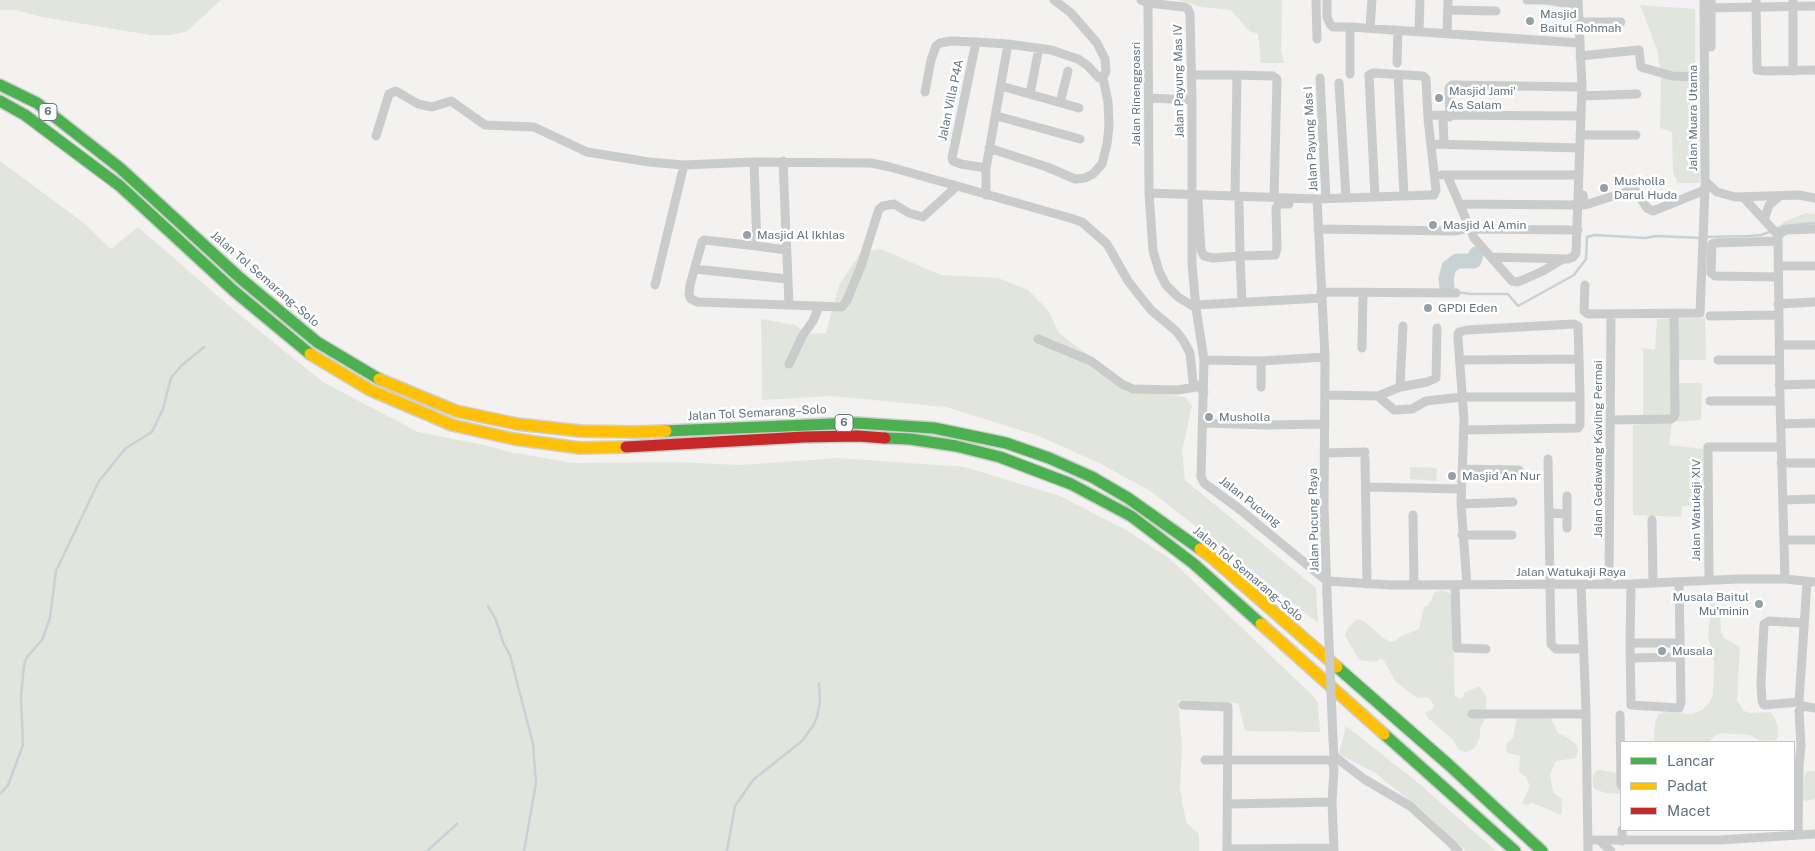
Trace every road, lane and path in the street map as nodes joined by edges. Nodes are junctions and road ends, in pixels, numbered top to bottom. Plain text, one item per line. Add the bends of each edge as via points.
1 (1054, 0) edge
2 (1316, 0) edge
3 (1327, 0) edge
4 (1372, 0) edge
5 (1420, 0) edge
6 (1448, 0) edge
7 (1527, 0) edge
8 (1546, 0) edge
9 (1144, 2) edge
10 (1578, 3) edge
11 (1756, 3) edge
12 (1793, 3) edge
13 (1708, 4) edge
14 (1815, 6) edge
15 (1448, 10) junction
16 (1496, 11) dead end
17 (1579, 22) junction
18 (1621, 22) dead end
19 (1350, 27) junction
20 (1370, 28) junction
21 (1398, 31) junction
22 (1419, 32) junction
23 (1447, 34) junction
24 (1317, 39) dead end
25 (976, 42) junction
26 (1580, 43) junction
27 (1008, 44) junction
28 (1039, 48) junction
29 (1580, 56) junction
30 (1397, 63) dead end
31 (1793, 70) junction
32 (1815, 70) edge
33 (1068, 71) dead end
34 (1350, 74) dead end
35 (1192, 75) junction
36 (1238, 75) junction
37 (1705, 76) junction
38 (1103, 78) junction
39 (1320, 78) dead end
40 (1398, 79) junction
41 (1339, 83) dead end
42 (0, 84) edge
43 (1000, 86) junction
44 (925, 92) dead end
45 (1582, 92) junction
46 (1030, 94) junction
47 (1637, 94) dead end
48 (1149, 98) junction
49 (1192, 100) junction
50 (0, 101) edge
51 (1060, 103) junction
52 (1079, 108) dead end
53 (1428, 115) junction
54 (997, 116) junction
55 (1581, 116) junction
56 (1447, 117) junction
57 (1580, 135) junction
58 (1636, 135) dead end
59 (376, 136) dead end
60 (1080, 139) dead end
61 (1431, 144) junction
62 (1444, 144) junction
63 (989, 148) junction
64 (1579, 148) junction
65 (754, 162) junction
66 (783, 162) junction
67 (1579, 163) junction
68 (684, 165) junction
69 (986, 168) junction
70 (1434, 175) junction
71 (1447, 175) junction
72 (1578, 175) junction
73 (1705, 185) junction
74 (957, 186) junction
75 (1148, 193) junction
76 (986, 195) junction
77 (1404, 196) junction
78 (1780, 196) junction
79 (1195, 197) junction
80 (1376, 197) junction
81 (1742, 197) junction
82 (1274, 198) junction
83 (1346, 198) junction
84 (1815, 198) edge
85 (1237, 199) junction
86 (1326, 199) junction
87 (1317, 202) junction
88 (1460, 204) junction
89 (1579, 205) junction
90 (1764, 220) junction
91 (1318, 229) junction
92 (1468, 229) junction
93 (1815, 229) edge
94 (1578, 230) junction
95 (1776, 234) junction
96 (757, 246) junction
97 (786, 250) junction
98 (1240, 256) junction
99 (1491, 258) junction
100 (1563, 259) junction
101 (1778, 266) junction
102 (1815, 266) edge
103 (696, 269) junction
104 (1778, 277) junction
105 (787, 279) junction
106 (655, 285) dead end
107 (1585, 285) dead end
108 (1363, 292) junction
109 (1456, 292) dead end
110 (1321, 295) junction
111 (1242, 302) junction
112 (1815, 302) edge
113 (1778, 304) junction
114 (789, 305) junction
115 (820, 306) junction
116 (1195, 307) junction
117 (1611, 314) junction
118 (1674, 314) junction
119 (1778, 315) junction
120 (1710, 316) dead end
121 (1403, 326) dead end
122 (1436, 328) dead end
123 (1038, 339) dead end
124 (1779, 345) junction
125 (1815, 345) edge
126 (1362, 348) dead end
127 (1325, 357) junction
128 (1579, 358) junction
129 (1204, 360) junction
130 (1261, 360) junction
131 (1460, 360) junction
132 (1718, 360) dead end
133 (1779, 360) junction
134 (789, 364) dead end
135 (1815, 384) edge
136 (1779, 385) junction
137 (1261, 386) dead end
138 (1196, 387) junction
139 (1400, 387) junction
140 (1204, 392) junction
141 (1325, 395) junction
142 (1378, 396) junction
143 (1580, 396) junction
144 (1463, 398) junction
145 (1710, 401) dead end
146 (1780, 401) junction
147 (1611, 420) junction
148 (1203, 423) junction
149 (1815, 423) edge
150 (1325, 424) junction
151 (1781, 424) junction
152 (1464, 430) junction
153 (1781, 447) junction
154 (1325, 453) junction
155 (1548, 460) dead end
156 (1781, 462) junction
157 (1815, 463) edge
158 (1462, 469) junction
159 (1519, 470) dead end
160 (1366, 486) junction
161 (1461, 489) junction
162 (1567, 496) dead end
163 (1815, 499) edge
164 (1783, 500) junction
165 (1513, 502) dead end
166 (1461, 504) junction
167 (1549, 513) junction
168 (1567, 514) junction
169 (1413, 515) dead end
170 (1652, 520) dead end
171 (1567, 528) dead end
172 (1462, 535) junction
173 (1512, 535) dead end
174 (1784, 540) junction
175 (1815, 540) edge
176 (1785, 579) junction
177 (1709, 580) junction
178 (1327, 581) junction
179 (1679, 582) junction
180 (1811, 582) edge
181 (1653, 583) junction
182 (1367, 584) junction
183 (1550, 584) junction
184 (1609, 584) junction
185 (1631, 584) junction
186 (1414, 585) junction
187 (1454, 585) junction
188 (1467, 585) junction
189 (1581, 585) junction
190 (1804, 623) junction
191 (1630, 643) junction
192 (1680, 643) junction
193 (1486, 649) dead end
194 (1583, 649) junction
195 (1680, 657) junction
196 (1631, 658) junction
197 (1183, 705) dead end
198 (1815, 708) edge
199 (1586, 712) junction
200 (1472, 714) dead end
201 (1620, 715) dead end
202 (1620, 741) edge
203 (1333, 758) junction
204 (1205, 760) dead end
205 (1228, 760) junction
206 (1796, 764) edge
207 (1332, 802) junction
208 (1228, 804) junction
209 (1622, 831) edge
210 (1652, 831) edge
211 (1718, 831) edge
212 (1815, 834) edge
213 (1798, 835) junction
214 (1588, 840) junction
215 (1599, 840) junction
216 (1622, 840) junction
217 (1652, 840) junction
218 (1719, 840) junction
219 (1334, 849) edge
220 (1227, 850) edge
221 (1458, 851) edge
222 (1515, 851) edge
223 (1542, 851) edge
224 (1588, 851) edge
225 (1611, 851) edge

1 - 38 street via 1071,13 1097,44 1105,59
2 - 24 street
3 - 19 street via 1330,24
4 - 20 street
5 - 22 street
6 - 15 street
7 - 8 street
8 - 10 street
9 - 35 street, Jalan Payung Mas IV via 1188,9
9 - 48 street, Jalan Rinenggoasri
10 - 17 street
11 - 12 street
11 - 13 street
11 - 31 street via 1757,70
12 - 14 street
12 - 31 street
13 - 37 street, Jalan Muara Utama
15 - 16 street
15 - 23 street
17 - 18 street
17 - 26 street
19 - 20 street
19 - 34 street
20 - 21 street
21 - 22 street
21 - 30 street
22 - 23 street
23 - 26 street
25 - 27 street
25 - 44 street via 952,41 936,46
25 - 69 street, Jalan Villa P4A via 952,158 961,164
26 - 29 street
27 - 28 street
27 - 43 street
28 - 38 street via 1078,59 1096,76
28 - 46 street
29 - 37 street via 1639,50 1641,67 1672,76
29 - 45 street
31 - 32 street
33 - 51 street
35 - 36 street
35 - 49 street, Jalan Payung Mas IV
36 - 82 street via 1273,76 1277,79
36 - 85 street
37 - 73 street, Jalan Muara Utama
38 - 63 street via 1109,126 1102,164 1093,174 1075,179
39 - 86 street, Jalan Payung Mas I
40 - 53 street via 1425,77
40 - 77 street
40 - 80 street via 1369,75
41 - 83 street
42 - 223 highway, Jalan Tol Semarang–Solo / 6 via 37,103 93,146 317,342 380,379 456,411 517,424 580,431 635,432 838,423 934,428 1006,443 1092,477 1128,498 1211,557
43 - 46 street
43 - 54 street
45 - 47 street
45 - 55 street
45 - 56 street via 1452,85 1449,88
46 - 51 street
48 - 49 street
48 - 75 street, Jalan Rinenggoasri
49 - 79 street, Jalan Payung Mas IV
50 - 222 highway, 6 via 26,115 120,186 234,291 313,356 370,390 452,424 514,439 580,448 804,437 910,439 1000,457 1070,484 1131,516 1194,564
51 - 52 street
53 - 56 street
53 - 61 street
54 - 60 street
54 - 63 street
55 - 56 street
55 - 57 street
56 - 62 street
57 - 58 street
57 - 64 street
59 - 68 street via 389,94 396,91 418,104 432,106 451,101 484,125 534,127 587,152
61 - 62 street
61 - 70 street
62 - 64 street
63 - 69 street
64 - 67 street
65 - 66 street
65 - 68 street
65 - 96 street
66 - 74 street via 870,163
66 - 97 street
67 - 72 street
67 - 73 street via 1584,205 1635,189 1653,211
68 - 106 street
69 - 76 street
70 - 71 street
70 - 77 street via 1434,195
71 - 72 street
71 - 88 street
72 - 89 street
73 - 81 street, Jalan Muara Utama via 1717,192
73 - 118 street via 1700,313
74 - 76 street
74 - 115 street via 923,217 894,204 879,209 861,266 844,305
75 - 79 street
75 - 116 street, Jalan Rinenggoasri via 1153,251 1159,271 1172,292
76 - 138 street via 1082,222 1095,232 1107,244 1151,310 1183,340 1190,353
77 - 80 street
78 - 81 street, Jalan Muara Utama
78 - 84 street, Jalan Muara Utama
78 - 90 street via 1769,205
79 - 85 street
79 - 98 street via 1204,256
79 - 116 street via 1192,264
80 - 83 street
81 - 90 street
82 - 85 street
82 - 87 street
83 - 86 street
85 - 98 street
86 - 87 street
87 - 91 street, Jalan Pucung Raya
87 - 98 street via 1279,204 1275,214 1277,253 1272,256
88 - 89 street
88 - 92 street
89 - 94 street
90 - 95 street
91 - 92 street
91 - 110 street, Jalan Pucung Raya
92 - 94 street
92 - 99 street
93 - 95 street via 1786,230
94 - 100 street via 1573,257
95 - 101 street
95 - 104 street via 1712,244 1711,273 1715,276
96 - 97 street
96 - 103 street via 704,240
97 - 105 street
98 - 111 street
99 - 100 street
99 - 100 street via 1516,282
101 - 102 street
101 - 104 street
103 - 105 street
103 - 114 street via 689,295 693,301
104 - 113 street
105 - 114 street
107 - 117 street via 1585,313
108 - 109 street
108 - 110 street
108 - 126 street
110 - 111 street
110 - 127 street, Jalan Pucung Raya
111 - 116 street
112 - 113 street
113 - 119 street
114 - 115 street
115 - 134 street
116 - 129 street
117 - 118 street
117 - 147 street, Jalan Gedawang Kavling Permai
118 - 147 street via 1676,413 1670,419
119 - 120 street
119 - 124 street
121 - 139 street
122 - 139 street via 1436,378
123 - 138 street via 1091,361 1133,389
124 - 125 street
124 - 133 street
127 - 130 street
127 - 141 street, Jalan Pucung Raya
128 - 131 street
128 - 131 street via 1578,326 1574,324 1463,331 1458,334
128 - 143 street
129 - 130 street
129 - 140 street, Jalan Pucung
130 - 137 street
131 - 144 street
132 - 133 street
133 - 136 street
135 - 136 street
136 - 146 street
138 - 140 street
139 - 142 street
140 - 148 street, Jalan Pucung
141 - 142 street
141 - 150 street, Jalan Pucung Raya
142 - 144 street via 1394,410 1412,409 1426,401
143 - 144 street
143 - 152 street via 1578,428
144 - 152 street
145 - 146 street
146 - 151 street
147 - 184 street, Jalan Gedawang Kavling Permai
148 - 150 street
148 - 178 street, Jalan Pucung via 1200,477 1204,483
149 - 151 street
150 - 154 street, Jalan Pucung Raya
151 - 153 street
152 - 158 street
153 - 156 street
153 - 177 street, Jalan Watukaji XIV via 1708,447
154 - 160 street via 1365,455
154 - 178 street, Jalan Pucung Raya
155 - 167 street
156 - 157 street
156 - 164 street
158 - 159 street
158 - 161 street
160 - 161 street
160 - 182 street
161 - 166 street
162 - 168 street
163 - 164 street
164 - 174 street
165 - 166 street
166 - 172 street
167 - 168 street
167 - 183 street
168 - 171 street
169 - 186 street
170 - 181 street
172 - 173 street
172 - 188 street
174 - 175 street
174 - 176 street
176 - 177 street, Jalan Watukaji Raya
176 - 180 street, Jalan Watukaji Raya
177 - 179 street, Jalan Watukaji Raya
178 - 182 street, Jalan Watukaji Raya
178 - 203 street, Jalan Pucung Raya, bridge
179 - 181 street, Jalan Watukaji Raya
179 - 192 street
180 - 190 street
181 - 185 street, Jalan Watukaji Raya
182 - 186 street, Jalan Watukaji Raya
183 - 188 street, Jalan Watukaji Raya
183 - 189 street, Jalan Watukaji Raya
183 - 194 street via 1553,648
184 - 185 street, Jalan Watukaji Raya
184 - 189 street, Jalan Watukaji Raya
185 - 191 street
186 - 187 street, Jalan Watukaji Raya
187 - 188 street, Jalan Watukaji Raya
187 - 193 street via 1457,648
189 - 194 street
190 - 190 street via 1769,620 1764,624 1761,683 1764,704 1798,702
191 - 192 street
191 - 196 street
192 - 195 street
194 - 199 street
195 - 196 street
195 - 196 street via 1678,708 1631,705
197 - 205 street via 1228,707
198 - 206 street via 1803,706 1799,711 1801,746
199 - 200 street
199 - 214 street
201 - 202 street
203 - 205 street
203 - 207 street, Jalan Pucung Raya
203 - 221 street via 1410,806
204 - 205 street
205 - 208 street
206 - 213 street
207 - 208 street
207 - 219 street, Jalan Pucung Raya
208 - 220 street
209 - 216 street
210 - 217 street
211 - 218 street
212 - 213 street
213 - 218 street
214 - 215 street
214 - 224 street
215 - 216 street
215 - 225 street
216 - 217 street
217 - 218 street
219 - 220 street

